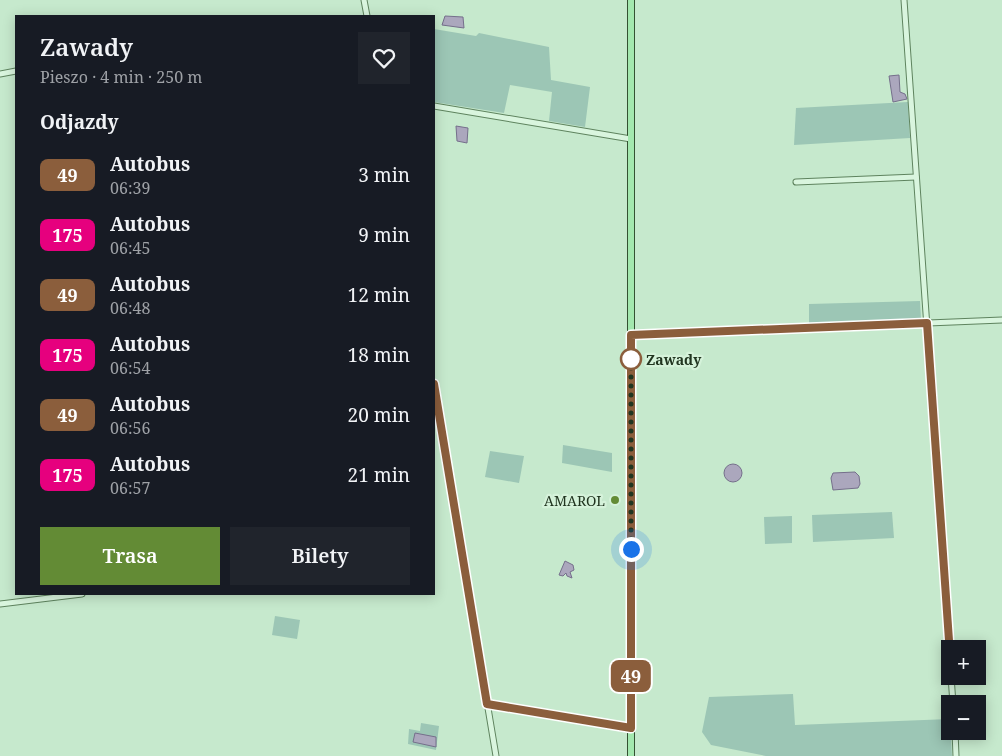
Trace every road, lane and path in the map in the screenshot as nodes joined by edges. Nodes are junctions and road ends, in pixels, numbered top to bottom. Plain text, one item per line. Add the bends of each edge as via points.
1 (364, 0) edge
2 (631, 0) edge
3 (904, 0) edge
4 (367, 15) edge
5 (15, 71) edge
6 (0, 74) edge
7 (435, 106) edge
8 (631, 139) junction
9 (916, 177) junction
10 (796, 182) dead end
11 (1002, 320) edge
12 (927, 323) junction
13 (631, 335) junction
14 (435, 390) edge
15 (74, 595) edge
16 (0, 604) edge
17 (949, 640) edge
18 (487, 704) junction
19 (631, 728) junction
20 (955, 740) edge
21 (496, 756) edge
22 (631, 756) edge
23 (956, 756) edge

1 - 4 street
2 - 8 main road
3 - 9 street
5 - 6 street
7 - 8 street
8 - 13 main road
9 - 10 street
9 - 12 street
11 - 12 street
12 - 13 street
12 - 17 street
13 - 19 main road
14 - 18 street
15 - 16 street
18 - 19 street
18 - 21 street
19 - 22 main road
20 - 23 street

